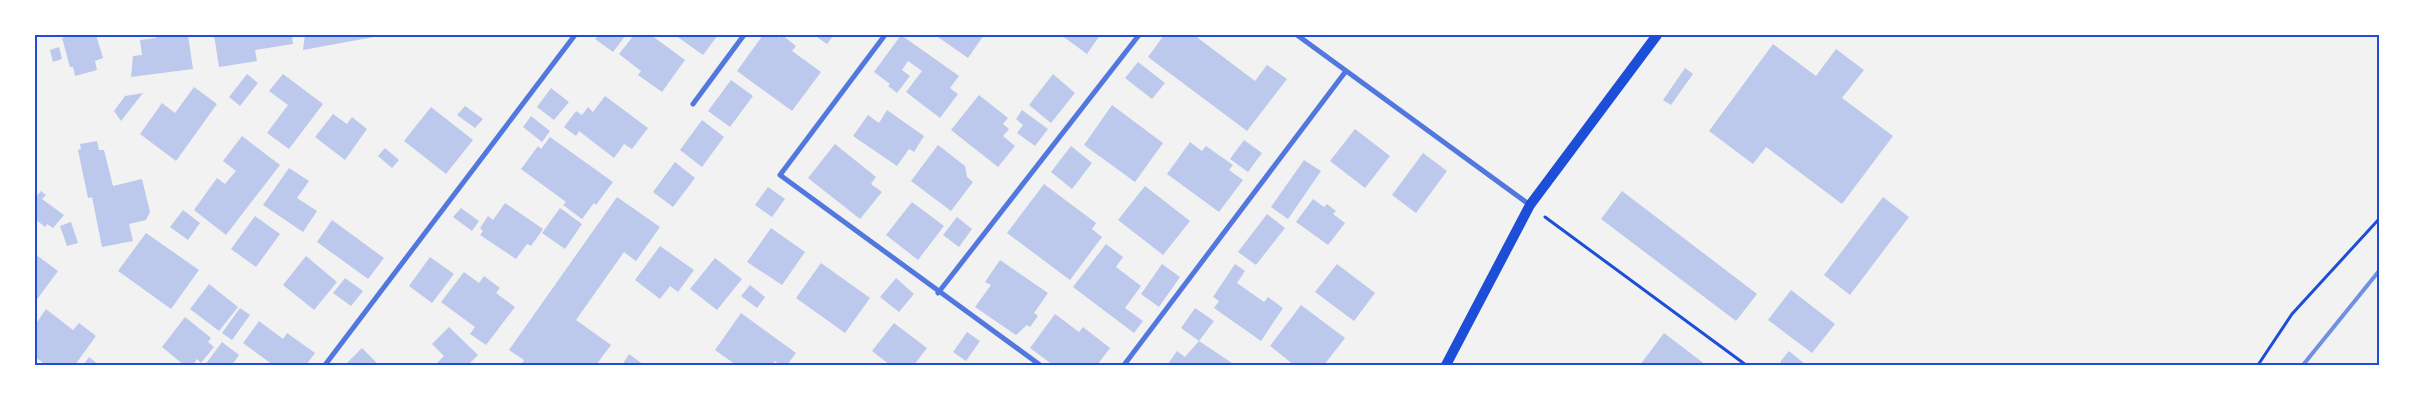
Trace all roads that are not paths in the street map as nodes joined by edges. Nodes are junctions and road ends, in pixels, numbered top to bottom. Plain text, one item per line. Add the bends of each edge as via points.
1 (575, 35) edge
2 (744, 35) edge
3 (885, 35) edge
4 (1139, 35) edge
5 (1298, 35) edge
6 (1657, 35) edge
7 (1346, 71) junction
8 (693, 104) dead end
9 (1530, 205) junction
10 (938, 293) junction
11 (325, 365) edge
12 (1040, 365) edge
13 (1124, 365) edge
14 (1446, 365) edge

1 - 11 street
2 - 8 street
3 - 10 street via 780,175
4 - 10 street
5 - 7 street
6 - 9 main road
7 - 9 street
7 - 13 street
9 - 14 main road
10 - 12 street

